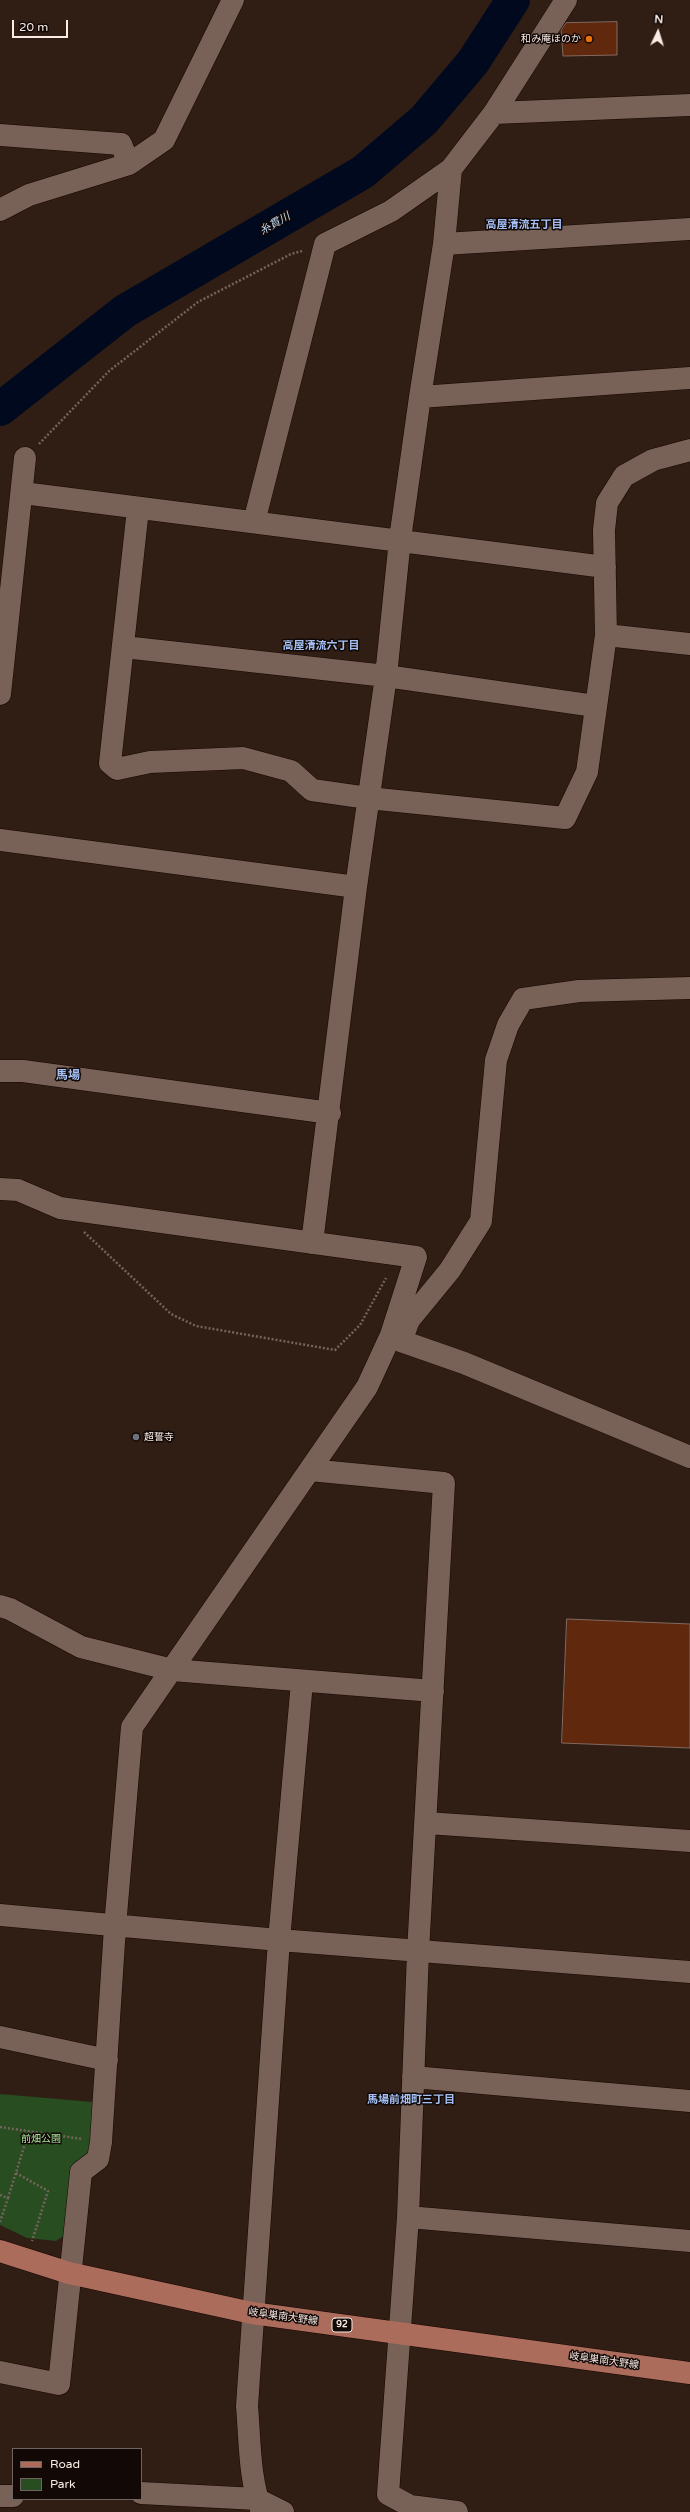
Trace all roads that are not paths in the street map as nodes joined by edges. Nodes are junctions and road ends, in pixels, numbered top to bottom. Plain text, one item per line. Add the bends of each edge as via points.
1 (233, 0) edge
2 (566, 0) edge
3 (690, 105) edge
4 (494, 113) junction
5 (0, 135) edge
6 (130, 164) junction
7 (451, 169) junction
8 (0, 210) edge
9 (690, 229) edge
10 (444, 244) junction
11 (690, 378) edge
12 (420, 397) junction
13 (690, 450) edge
14 (25, 458) road end
15 (23, 493) junction
16 (138, 509) junction
17 (254, 522) junction
18 (400, 539) junction
19 (605, 566) junction
20 (606, 635) junction
21 (690, 644) edge
22 (124, 647) junction
23 (2, 665) edge
24 (386, 676) junction
25 (0, 694) edge
26 (595, 706) junction
27 (368, 798) junction
28 (0, 840) edge
29 (356, 887) junction
30 (690, 988) edge
31 (0, 1071) edge
32 (330, 1113) junction
33 (0, 1189) edge
34 (312, 1243) junction
35 (396, 1338) junction
36 (690, 1457) edge
37 (310, 1470) junction
38 (0, 1606) edge
39 (172, 1670) junction
40 (302, 1682) junction
41 (434, 1690) junction
42 (427, 1824) junction
43 (690, 1841) edge
44 (0, 1915) edge
45 (115, 1927) junction
46 (279, 1940) junction
47 (418, 1952) junction
48 (690, 1972) edge
49 (0, 2037) edge
50 (107, 2060) junction
51 (413, 2078) junction
52 (690, 2101) edge
53 (408, 2217) junction
54 (690, 2242) edge
55 (0, 2251) edge
56 (69, 2273) junction
57 (252, 2313) junction
58 (401, 2332) junction
59 (0, 2372) edge
60 (690, 2373) edge
61 (142, 2493) edge
62 (0, 2496) edge
63 (12, 2496) edge
64 (260, 2505) edge
65 (283, 2512) edge
66 (458, 2512) edge

1 - 6 street via 164,140
2 - 4 street
3 - 4 street
4 - 7 street
5 - 6 street via 121,144
6 - 8 street via 29,195
7 - 10 street
7 - 17 street via 391,211 325,244
9 - 10 street
10 - 12 street
11 - 12 street
12 - 18 street
13 - 19 street via 653,460 624,476 607,503 604,530
14 - 15 street
15 - 16 street
15 - 23 street
16 - 17 street
16 - 22 street
17 - 18 street
18 - 19 street
18 - 24 street
19 - 20 street
20 - 21 street
20 - 26 street
22 - 24 street
22 - 27 street via 110,763 117,769 150,762 243,758 291,771 312,790
23 - 25 street
24 - 26 street
24 - 27 street
26 - 27 street via 587,772 565,818
27 - 29 street
28 - 29 street
29 - 32 street
30 - 35 street via 579,990 522,999 508,1025 496,1060 481,1221 450,1270
31 - 32 street via 23,1071
32 - 34 street
33 - 34 street via 18,1190 60,1208
34 - 35 street via 416,1257
35 - 36 street via 464,1363
35 - 37 street via 367,1387
37 - 39 street
37 - 41 street via 444,1483
38 - 39 street via 81,1647
39 - 40 street
39 - 45 street via 132,1727
40 - 41 street
40 - 46 street
41 - 42 street
42 - 43 street
42 - 47 street
44 - 45 street
45 - 46 street
45 - 50 street
46 - 47 street
46 - 57 street
47 - 48 street
47 - 51 street
49 - 50 street
50 - 56 street via 98,2159 81,2172
51 - 52 street
51 - 53 street
53 - 54 street
53 - 58 street
55 - 56 main road, 岐阜巣南大野線 / 92
56 - 57 main road, 岐阜巣南大野線 / 92
56 - 59 street via 59,2384
57 - 58 main road, 岐阜巣南大野線 / 92
57 - 64 street via 247,2406 252,2470
58 - 60 main road, 岐阜巣南大野線 / 92
58 - 66 street via 388,2494 410,2506
61 - 64 street
62 - 63 street
64 - 65 street

